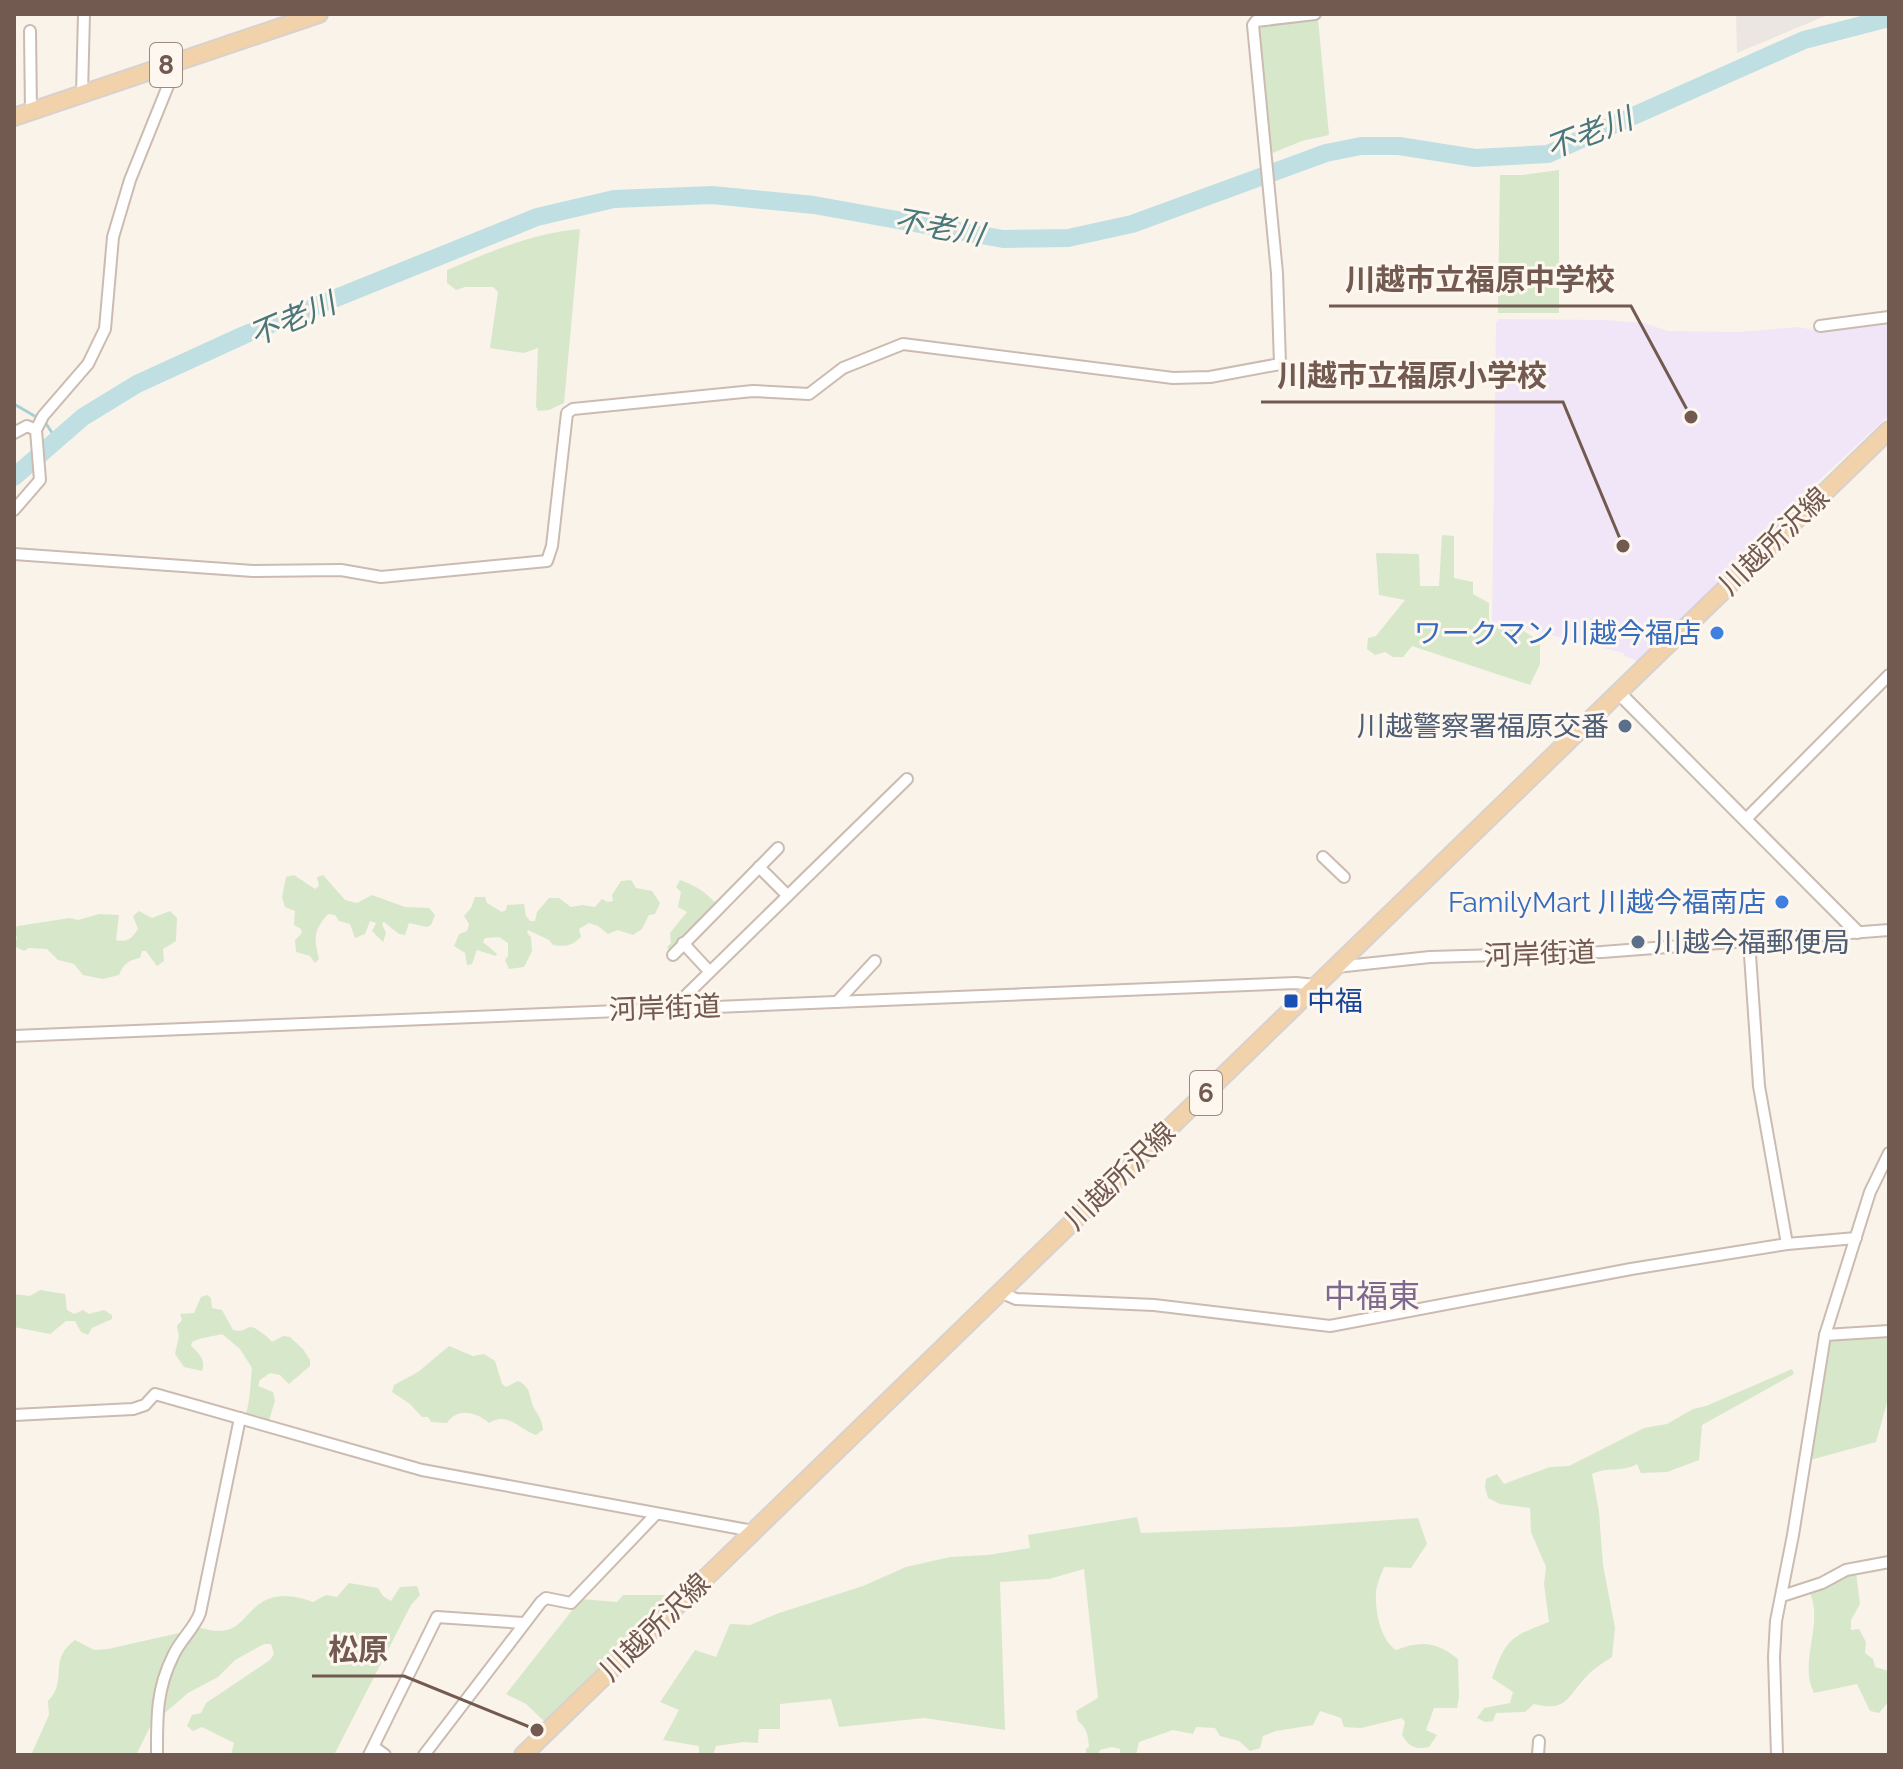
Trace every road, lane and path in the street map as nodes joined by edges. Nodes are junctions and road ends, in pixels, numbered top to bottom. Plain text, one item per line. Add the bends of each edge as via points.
1 (84, 14) edge
2 (319, 14) edge
3 (1315, 14) edge
4 (30, 31) dead end
5 (178, 61) junction
6 (82, 94) junction
7 (31, 111) junction
8 (14, 117) edge
9 (1889, 317) edge
10 (1820, 326) dead end
11 (36, 430) junction
12 (1889, 430) edge
13 (14, 433) edge
14 (14, 510) edge
15 (14, 554) edge
16 (1889, 675) edge
17 (1619, 693) junction
18 (907, 779) dead end
19 (1746, 819) junction
20 (778, 848) dead end
21 (1323, 857) dead end
22 (759, 867) junction
23 (1344, 877) dead end
24 (787, 895) junction
25 (1889, 930) edge
26 (1857, 932) junction
27 (1749, 940) junction
28 (683, 943) junction
29 (673, 955) dead end
30 (875, 961) dead end
31 (1334, 967) junction
32 (709, 971) junction
33 (1316, 985) junction
34 (837, 1002) junction
35 (673, 1008) junction
36 (14, 1036) edge
37 (1889, 1153) edge
38 (1856, 1238) junction
39 (1787, 1244) junction
40 (1000, 1292) junction
41 (1889, 1331) edge
42 (1825, 1335) junction
43 (14, 1415) edge
44 (240, 1418) junction
45 (656, 1514) junction
46 (753, 1531) junction
47 (1889, 1562) edge
48 (1782, 1596) junction
49 (523, 1623) junction
50 (1539, 1741) dead end
51 (372, 1751) edge
52 (157, 1755) edge
53 (385, 1755) edge
54 (424, 1755) edge
55 (523, 1755) edge
56 (1538, 1755) edge
57 (1777, 1755) edge

1 - 6 street
2 - 5 main road, 8
3 - 15 street via 1253,25 1277,273 1280,364 1173,378 903,344 843,368 809,394 753,391 573,409 567,413 547,561 381,577 341,570 253,571
4 - 7 street
5 - 6 main road, 8
5 - 11 street via 113,237 105,329 88,364
6 - 7 main road, 8
7 - 8 main road, 8
9 - 10 street
11 - 13 street via 27,426
11 - 14 street via 40,480
12 - 17 main road, 川越所沢線 / 6
16 - 19 street
17 - 19 street
17 - 31 main road, 川越所沢線 / 6
18 - 24 street
19 - 26 street
20 - 22 street
21 - 23 street
22 - 24 street
22 - 28 street
24 - 32 street
25 - 26 street, 河岸街道
26 - 27 street, 河岸街道
27 - 31 street, 河岸街道
27 - 39 street via 1759,1086
28 - 29 street
28 - 32 street
30 - 34 street
31 - 33 main road, 川越所沢線 / 6
32 - 35 street
33 - 34 street, 河岸街道
33 - 40 main road, 川越所沢線 / 6
34 - 35 street, 河岸街道
35 - 36 street, 河岸街道
37 - 38 street
38 - 39 street
38 - 42 street
39 - 40 street via 1330,1326 1154,1305 1016,1299
40 - 46 main road, 川越所沢線 / 6
41 - 42 street
42 - 48 street
43 - 44 street via 133,1409 155,1394
44 - 45 street via 422,1470
44 - 52 street via 200,1613 173,1654 156,1700
45 - 46 street
45 - 49 street via 571,1603 546,1598
46 - 55 main road, 川越所沢線 / 6
47 - 48 street via 1846,1570
48 - 57 street via 1774,1657
49 - 51 street via 437,1617
49 - 54 street
50 - 56 street
51 - 53 street

